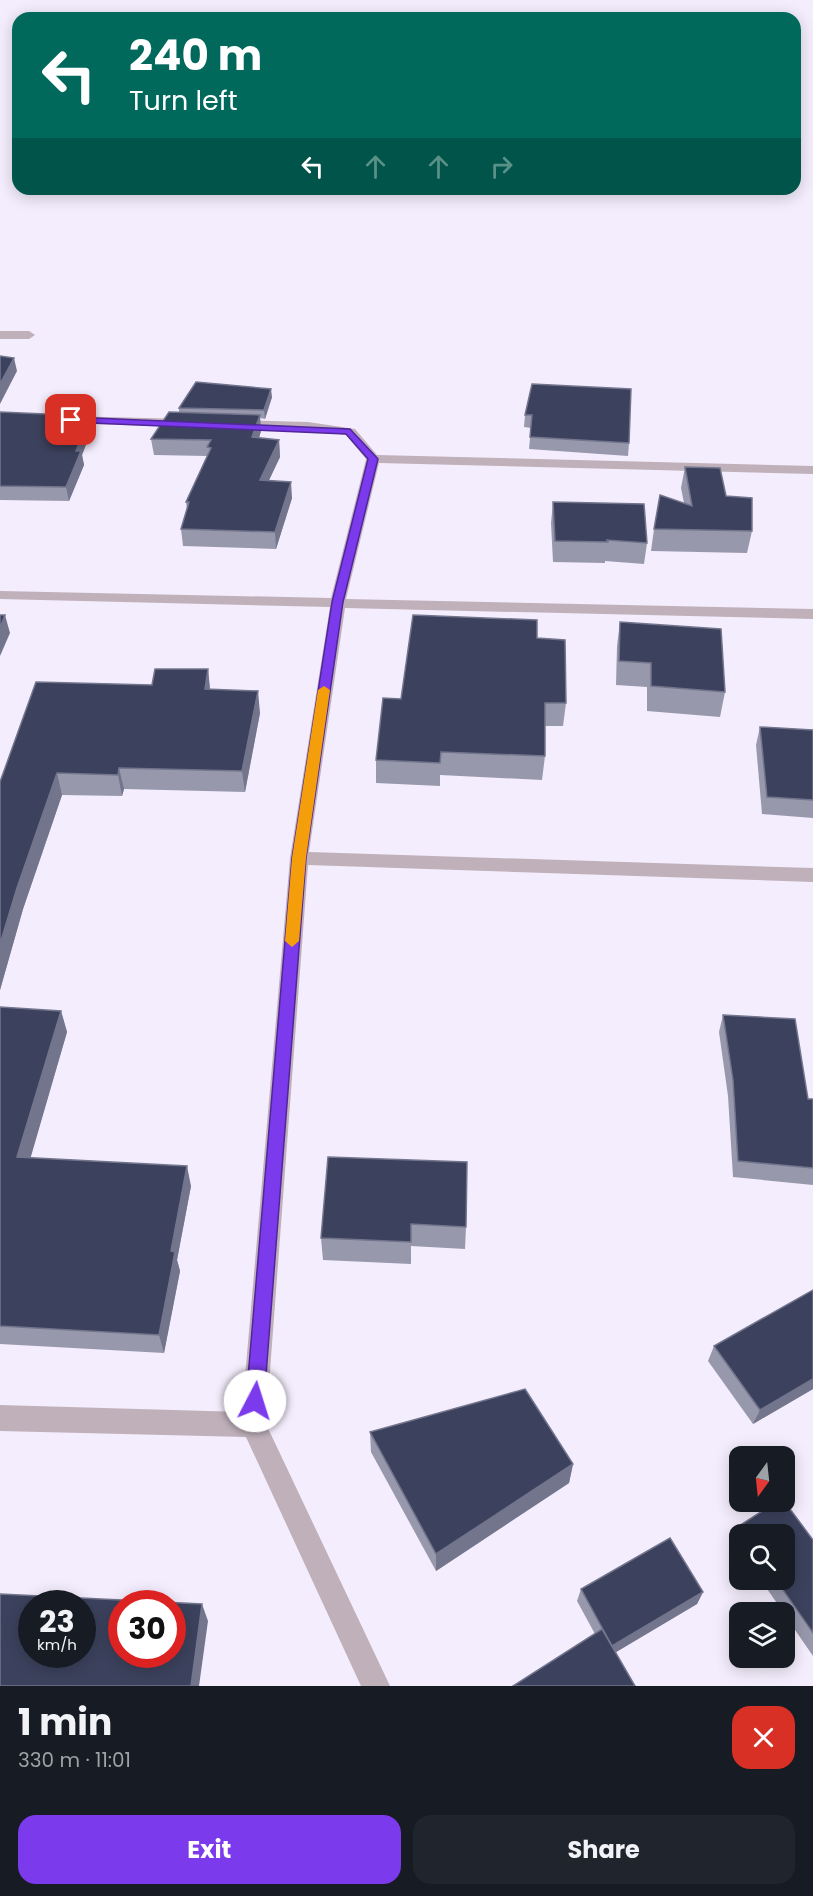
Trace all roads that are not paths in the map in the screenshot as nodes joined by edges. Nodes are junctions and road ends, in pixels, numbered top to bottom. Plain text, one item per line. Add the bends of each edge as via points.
1 (0, 335) edge
2 (29, 335) dead end
3 (47, 419) edge
4 (201, 423) edge
5 (225, 424) edge
6 (373, 459) junction
7 (813, 470) edge
8 (0, 595) edge
9 (338, 602) junction
10 (813, 614) edge
11 (299, 858) junction
12 (813, 875) edge
13 (0, 1418) edge
14 (253, 1425) junction
15 (376, 1686) edge

1 - 2 street
3 - 4 street
5 - 6 street via 308,426 350,432
6 - 7 street
6 - 9 street
8 - 9 street
9 - 10 street
9 - 11 street
11 - 12 street
11 - 14 street
13 - 14 street
14 - 15 street

